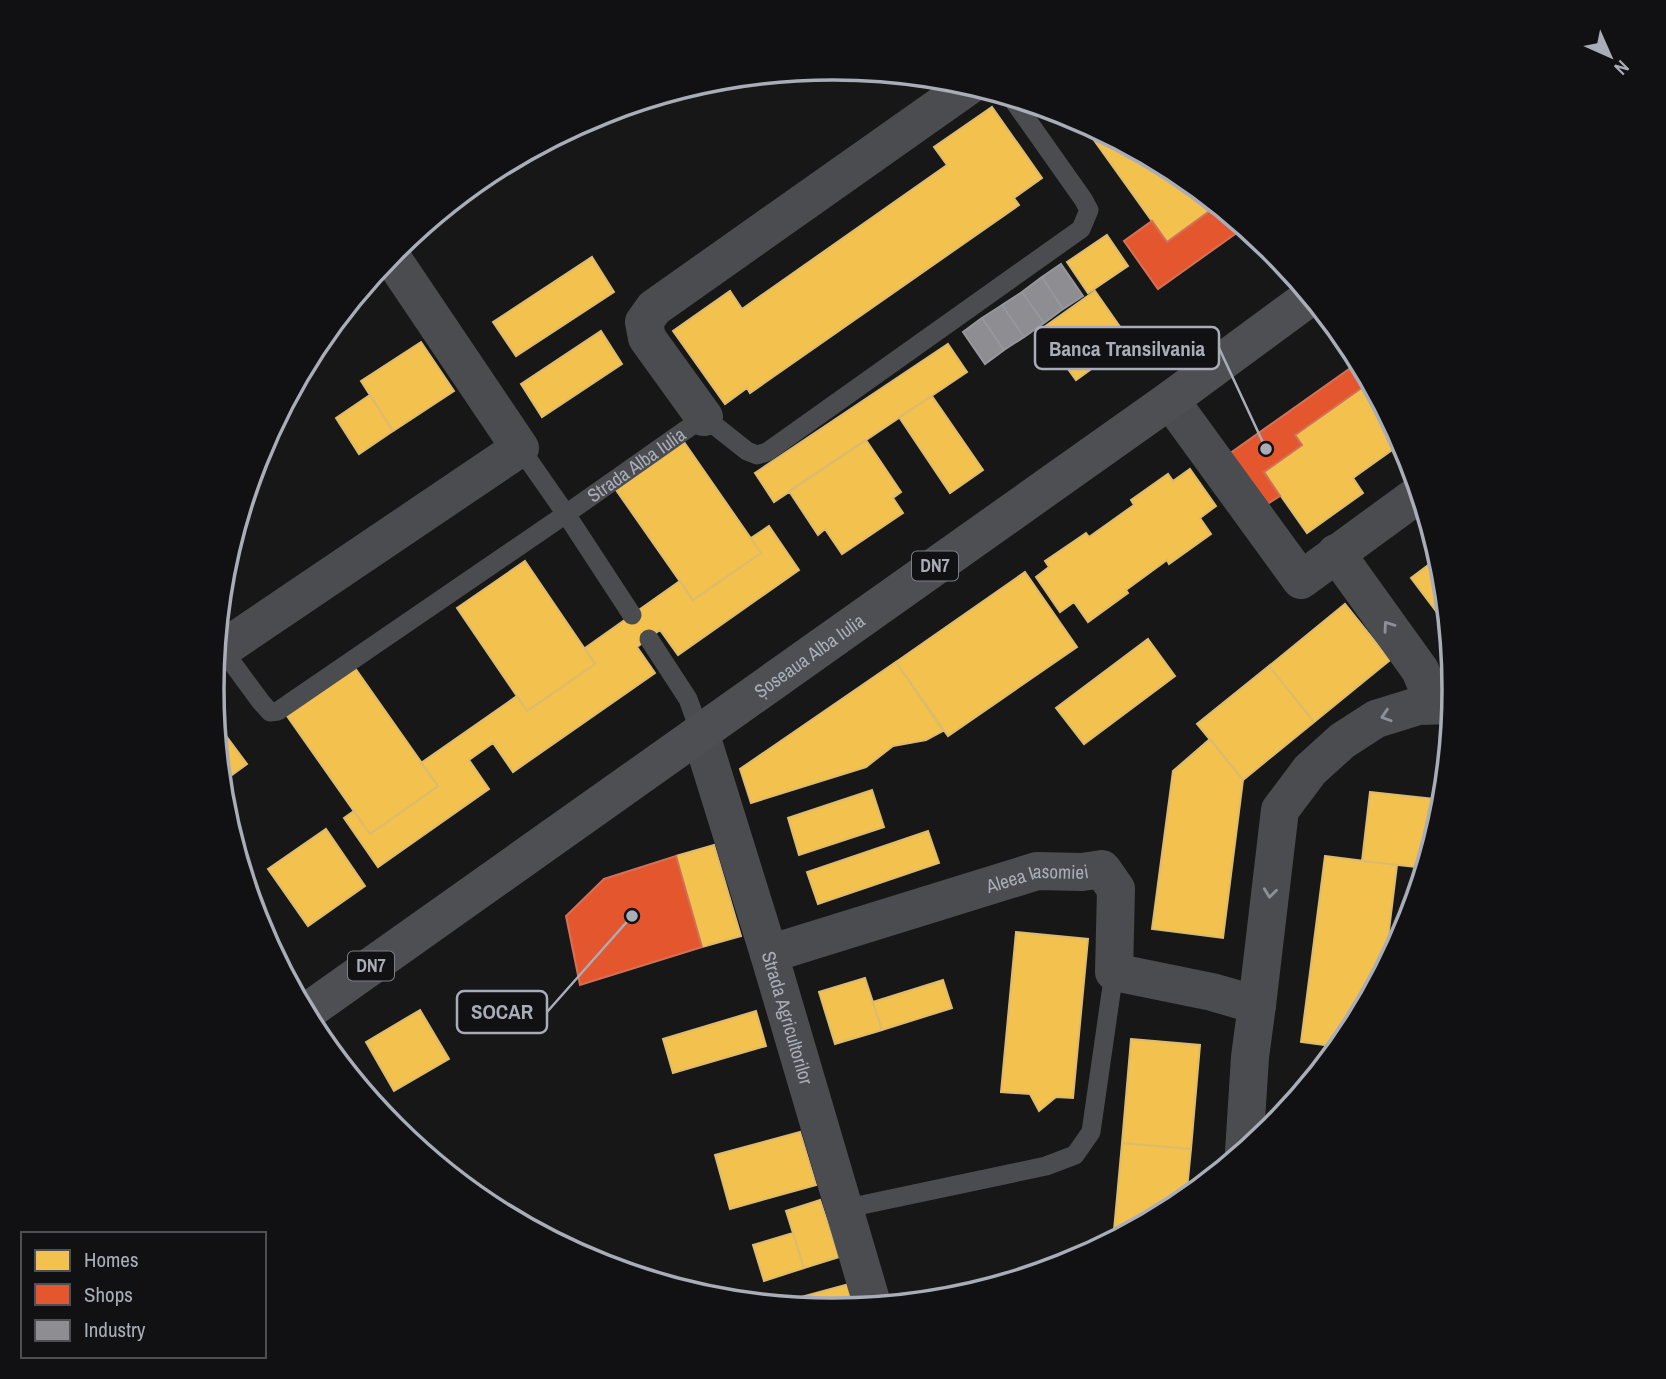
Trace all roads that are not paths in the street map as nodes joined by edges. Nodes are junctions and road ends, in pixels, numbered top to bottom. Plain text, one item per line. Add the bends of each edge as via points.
1 (958, 93) edge
2 (1020, 110) edge
3 (397, 265) edge
4 (1303, 302) edge
5 (1170, 400) junction
6 (704, 417) junction
7 (520, 448) junction
8 (1411, 499) edge
9 (566, 514) junction
10 (1336, 553) junction
11 (632, 615) dead end
12 (649, 639) dead end
13 (225, 648) edge
14 (225, 659) edge
15 (1442, 702) edge
16 (1442, 705) edge
17 (700, 732) junction
18 (769, 954) junction
19 (1114, 972) junction
20 (1257, 1005) junction
21 (314, 1007) edge
22 (1245, 1138) edge
23 (843, 1209) junction
24 (870, 1297) edge

1 - 6 street via 654,308 644,322 647,338
2 - 6 lane via 1089,210 1081,229 767,452 747,452
3 - 7 street
4 - 5 main road, Șoseaua Alba Iulia / DN7
5 - 10 street via 1301,580
5 - 17 main road, Șoseaua Alba Iulia / DN7
6 - 9 lane, Strada Alba Iulia
7 - 9 lane
7 - 13 street
8 - 10 street
9 - 11 lane
9 - 14 lane, Strada Alba Iulia via 278,711 270,712
15 -> 10 street
12 - 17 lane via 688,699
16 -> 20 street via 1418,706 1376,719 1342,741 1310,770 1280,810
17 - 18 street, Strada Agricultorilor
17 - 21 main road, Șoseaua Alba Iulia / DN7
18 - 19 street, Aleea Iasomiei via 1037,871 1102,869 1116,889
18 - 23 street, Strada Agricultorilor
19 - 20 street
19 - 23 lane via 1091,1132 1075,1155 1046,1166
20 - 22 street
23 - 24 street, Strada Agricultorilor

